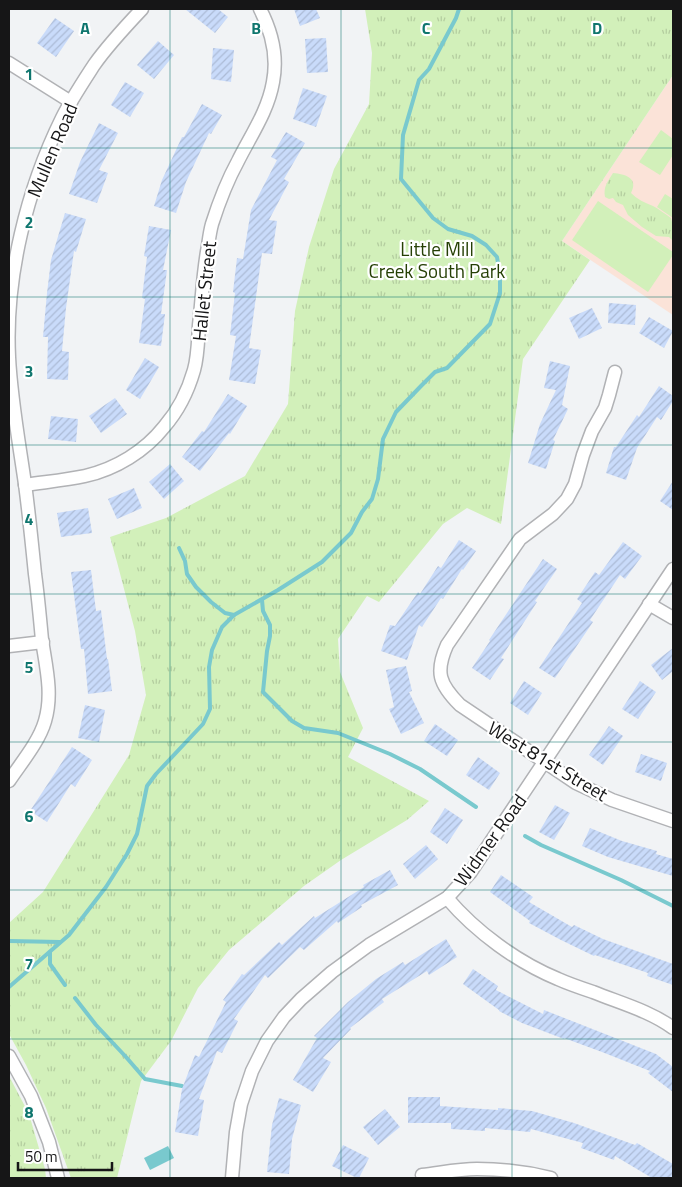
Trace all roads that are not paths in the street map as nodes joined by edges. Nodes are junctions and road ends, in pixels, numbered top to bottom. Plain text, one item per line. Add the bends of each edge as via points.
1 (142, 9) edge
2 (260, 9) edge
3 (9, 64) edge
4 (71, 102) junction
5 (9, 344) edge
6 (614, 372) dead end
7 (25, 485) junction
8 (673, 569) edge
9 (649, 604) junction
10 (673, 618) edge
11 (43, 642) junction
12 (9, 646) edge
13 (544, 762) junction
14 (9, 781) edge
15 (673, 820) edge
16 (448, 898) junction
17 (673, 1028) edge
18 (9, 1056) edge
19 (422, 1175) dead end
20 (58, 1178) edge
21 (232, 1178) edge
22 (551, 1178) edge

1 - 4 street, Mullen Road via 95,64
2 - 7 street, Hallet Street via 273,45 274,80 263,115 223,191 212,226 204,267 194,369 183,398 156,437 123,461 85,476
3 - 4 street
4 - 5 street, Mullen Road via 53,136 22,226 10,304
5 - 7 street, Mullen Road
6 - 13 street, West 81st Street via 609,395 567,499 520,539 448,644 442,658 440,676 447,693
7 - 11 street, Mullen Road
8 - 9 street, Widmer Road
9 - 10 street
9 - 13 street, Widmer Road
11 - 12 street
11 - 14 street, Mullen Road via 49,683 45,722
13 - 15 street, West 81st Street via 612,800
13 - 16 street, Widmer Road via 470,873
16 - 17 street via 473,924 528,964
16 - 21 street, Widmer Road via 340,966 300,999 284,1017 252,1071 241,1104
18 - 20 street via 31,1096 49,1142
19 - 22 street via 475,1169

